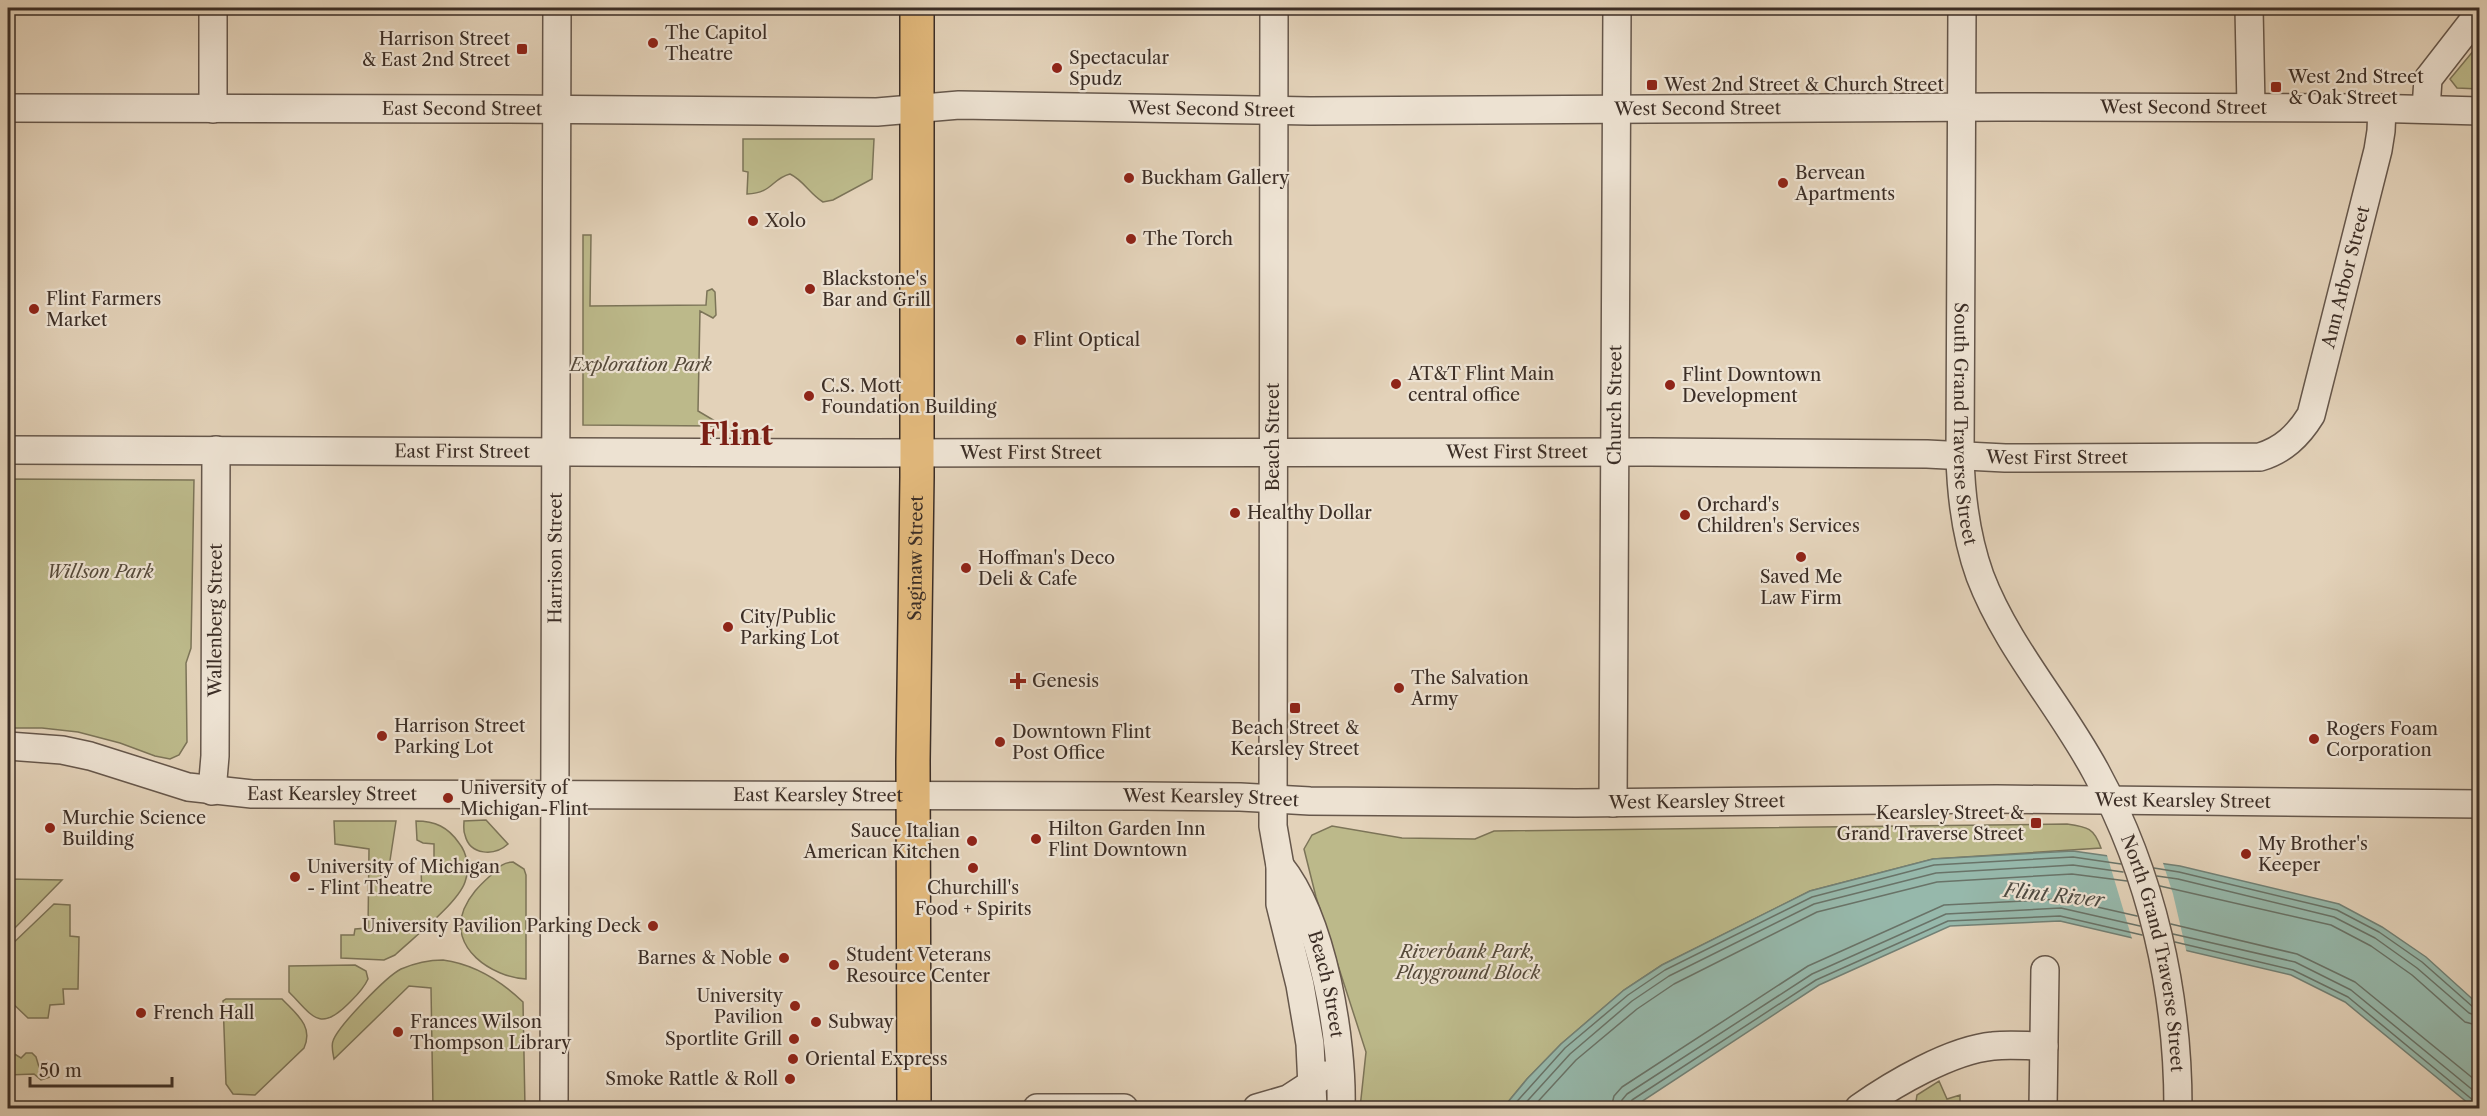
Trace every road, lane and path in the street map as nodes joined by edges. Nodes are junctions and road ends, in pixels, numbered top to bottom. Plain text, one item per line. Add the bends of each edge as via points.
1 (213, 8) edge
2 (557, 8) edge
3 (917, 8) edge
4 (1274, 8) edge
5 (1617, 8) edge
6 (1962, 8) edge
7 (2249, 8) edge
8 (2480, 12) edge
9 (2251, 107) junction
10 (8, 108) edge
11 (1961, 108) junction
12 (2382, 108) junction
13 (213, 109) junction
14 (917, 109) junction
15 (2426, 109) junction
16 (557, 110) junction
17 (1616, 110) junction
18 (1274, 111) junction
19 (2480, 111) edge
20 (2292, 440) joint
21 (8, 450) edge
22 (216, 450) junction
23 (557, 451) junction
24 (916, 452) junction
25 (1273, 452) junction
26 (1616, 452) junction
27 (1960, 456) junction
28 (8, 746) edge
29 (212, 791) junction
30 (556, 795) junction
31 (914, 795) junction
32 (1273, 799) junction
33 (2110, 801) junction
34 (1613, 803) junction
35 (2480, 804) edge
36 (1280, 866) junction
37 (2045, 970) dead end
38 (2044, 1046) junction
39 (1340, 1065) junction
40 (1313, 1096) edge
41 (1866, 1106) edge
42 (554, 1108) edge
43 (914, 1108) edge
44 (1036, 1108) edge
45 (1060, 1108) edge
46 (1124, 1108) edge
47 (1257, 1108) edge
48 (1341, 1108) edge
49 (2043, 1108) edge
50 (2178, 1108) edge

1 - 13 street
2 - 16 street, Harrison Street
3 - 14 main road, Saginaw Street
4 - 18 street, Beach Street
5 - 17 street, Church Street
6 - 11 street, South Grand Traverse Street
7 - 9 street
8 - 15 street via 2428,79
9 - 11 street, West Second Street
9 - 12 street, West Second Street
10 - 13 street, East Second Street
11 - 17 street, West Second Street
11 - 27 street, South Grand Traverse Street
12 - 15 street, West Second Street
12 - 20 street, Ann Arbor Street via 2378,150 2313,407
13 - 16 street, East Second Street
14 - 16 street, East Second Street
14 - 18 street, West Second Street via 959,105
14 - 24 main road, Saginaw Street
15 - 19 street, West Second Street
16 - 23 street, Harrison Street
17 - 18 street, West Second Street
17 - 26 street, Church Street
18 - 25 street, Beach Street
20 - 27 street, West First Street via 2267,454 2240,459
21 - 22 street, East First Street
22 - 23 street, East First Street
22 - 29 street, Wallenberg Street via 216,745
23 - 24 street, East First Street
23 - 30 street, Harrison Street
24 - 25 street, West First Street
24 - 31 main road, Saginaw Street
25 - 26 street, West First Street
25 - 32 street, Beach Street
26 - 27 street, West First Street
26 - 34 street, Church Street
27 - 33 street, South Grand Traverse Street via 1967,531 1985,588 2096,771
28 - 29 street, East Kearsley Street via 90,756 166,781
29 - 30 street, East Kearsley Street
30 - 31 street, East Kearsley Street
30 - 42 street, Harrison Street
31 - 32 street, West Kearsley Street
31 - 43 main road, Saginaw Street
32 - 34 street, West Kearsley Street
32 - 36 street, Beach Street
33 - 34 street, West Kearsley Street
33 - 35 street, West Kearsley Street
33 - 50 street, North Grand Traverse Street via 2151,909 2164,966 2174,1025
36 - 39 street, Beach Street via 1297,890 1320,955
36 - 40 street, Beach Street via 1280,904 1305,1008
37 - 38 street
38 - 41 street via 1991,1046 1969,1052 1911,1076
38 - 49 street
39 - 40 street
39 - 48 street, Beach Street
40 - 47 street via 1288,1098
44 - 45 street
45 - 46 street

